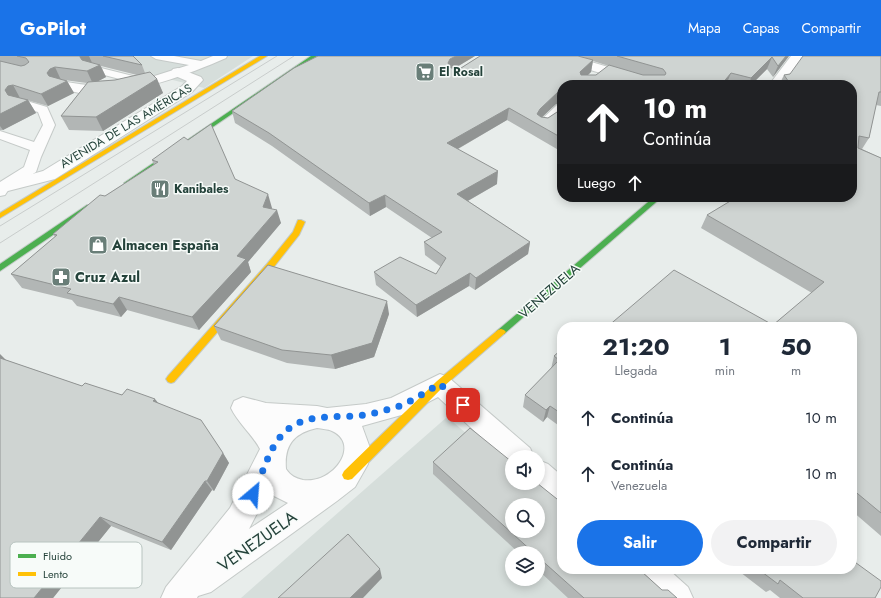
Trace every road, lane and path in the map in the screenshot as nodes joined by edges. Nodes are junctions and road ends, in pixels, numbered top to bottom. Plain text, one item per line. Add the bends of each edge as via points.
1 (156, 56) edge
2 (222, 56) edge
3 (264, 56) edge
4 (314, 56) edge
5 (558, 56) edge
6 (798, 56) edge
7 (204, 64) junction
8 (93, 69) edge
9 (602, 70) junction
10 (178, 72) junction
11 (590, 80) edge
12 (637, 80) edge
13 (780, 80) edge
14 (148, 82) junction
15 (61, 85) edge
16 (20, 103) edge
17 (557, 113) edge
18 (544, 125) edge
19 (0, 135) edge
20 (38, 148) junction
21 (1, 189) edge
22 (117, 189) edge
23 (98, 202) edge
24 (652, 202) edge
25 (0, 216) edge
26 (301, 222) dead end
27 (0, 268) edge
28 (171, 380) dead end
29 (440, 384) junction
30 (323, 417) junction
31 (274, 448) junction
32 (513, 450) edge
33 (545, 479) edge
34 (339, 482) junction
35 (557, 490) edge
36 (651, 574) edge
37 (182, 596) edge
38 (677, 598) edge

1 - 7 lane
2 - 7 lane
3 - 25 main road, AVENIDA DE LAS AMÉRICAS
4 - 22 main road
5 - 9 street
6 - 13 street
7 - 10 lane
8 - 14 lane
9 - 11 street
9 - 12 street
10 - 14 lane
10 - 21 street via 196,80 187,89 48,175
14 - 15 lane via 118,88 87,90
16 - 20 lane via 43,110 49,125
17 - 18 street
19 - 20 lane
20 - 21 lane via 31,169
23 - 27 main road
24 - 29 main road, VENEZUELA
26 - 28 main road via 296,233 270,266
29 - 30 street, VENEZUELA via 396,407 366,415
29 - 32 street
29 - 34 main road, VENEZUELA
30 - 31 street via 304,420 291,426
30 - 31 street via 266,414 243,408 263,430
30 - 34 street via 342,422 351,430 356,440 358,451 355,464
31 - 34 street via 273,472 279,483 290,490 302,494 316,493
31 - 37 street, VENEZUELA via 240,518
33 - 35 street
34 - 37 street, VENEZUELA
36 - 38 street

